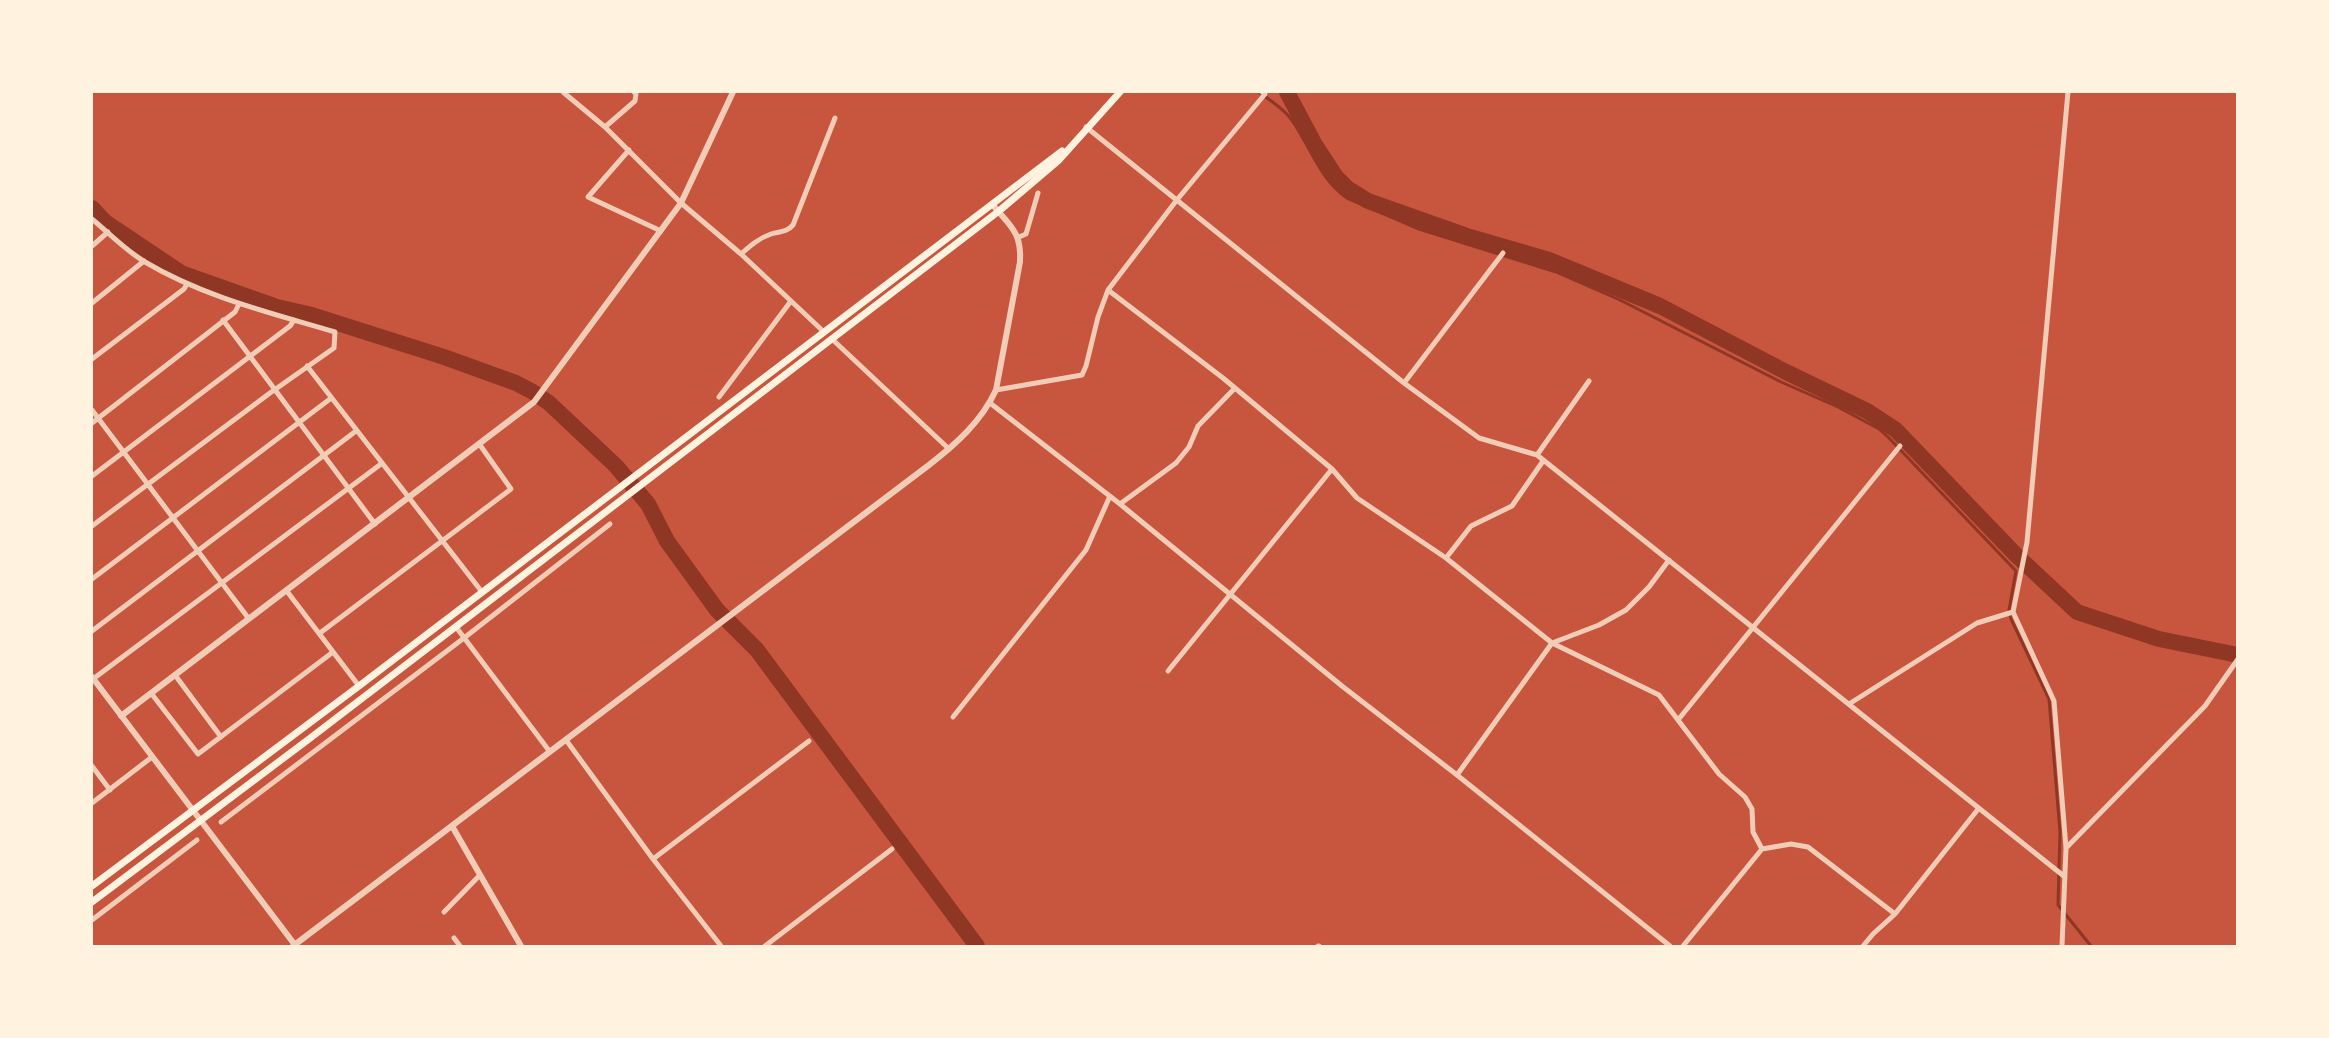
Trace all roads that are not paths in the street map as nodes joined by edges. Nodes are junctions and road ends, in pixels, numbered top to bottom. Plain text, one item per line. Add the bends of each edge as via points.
1 (563, 92) edge
2 (634, 92) edge
3 (733, 92) edge
4 (1120, 92) edge
5 (1262, 92) edge
6 (2068, 92) edge
7 (835, 118) dead end
8 (605, 127) junction
9 (1086, 127) junction
10 (1071, 144) junction
11 (629, 150) junction
12 (1038, 193) dead end
13 (1176, 201) junction
14 (681, 203) junction
15 (992, 204) junction
16 (999, 212) junction
17 (92, 219) edge
18 (661, 231) junction
19 (108, 232) junction
20 (1018, 237) junction
21 (92, 246) edge
22 (1503, 253) dead end
23 (741, 254) junction
24 (144, 261) junction
25 (187, 284) junction
26 (1108, 290) junction
27 (791, 301) junction
28 (92, 303) edge
29 (239, 304) junction
30 (223, 320) junction
31 (294, 320) junction
32 (824, 332) junction
33 (833, 340) junction
34 (250, 357) junction
35 (92, 359) edge
36 (307, 366) junction
37 (1589, 381) dead end
38 (1404, 383) junction
39 (1234, 388) junction
40 (275, 389) junction
41 (996, 390) junction
42 (719, 397) dead end
43 (330, 399) junction
44 (990, 402) junction
45 (92, 410) edge
46 (98, 418) junction
47 (299, 422) junction
48 (92, 423) edge
49 (356, 431) junction
50 (480, 445) junction
51 (1900, 446) dead end
52 (949, 449) junction
53 (124, 452) junction
54 (1537, 455) junction
55 (323, 456) junction
56 (1543, 461) junction
57 (381, 464) junction
58 (1332, 469) junction
59 (92, 476) edge
60 (148, 484) junction
61 (349, 489) junction
62 (1110, 495) junction
63 (408, 498) junction
64 (1120, 504) junction
65 (173, 517) junction
66 (375, 524) junction
67 (610, 524) dead end
68 (92, 526) edge
69 (443, 540) junction
70 (198, 550) junction
71 (1446, 558) junction
72 (1669, 560) junction
73 (92, 579) edge
74 (223, 584) junction
75 (286, 590) junction
76 (482, 592) junction
77 (1232, 594) junction
78 (2013, 612) junction
79 (249, 619) junction
80 (456, 627) junction
81 (1753, 627) junction
82 (92, 631) edge
83 (320, 633) junction
84 (464, 638) junction
85 (1552, 643) junction
86 (333, 652) junction
87 (2237, 659) edge
88 (1168, 671) dead end
89 (175, 675) junction
90 (92, 678) edge
91 (359, 686) junction
92 (151, 693) junction
93 (1849, 704) junction
94 (121, 716) junction
95 (953, 717) dead end
96 (1678, 720) junction
97 (221, 737) junction
98 (309, 739) junction
99 (566, 740) junction
100 (808, 741) dead end
101 (317, 749) junction
102 (550, 752) junction
103 (152, 757) junction
104 (92, 766) edge
105 (1457, 775) junction
106 (110, 790) junction
107 (92, 803) edge
108 (1979, 808) junction
109 (193, 811) junction
110 (201, 821) junction
111 (221, 822) dead end
112 (452, 826) junction
113 (197, 840) dead end
114 (2066, 848) junction
115 (892, 849) dead end
116 (1762, 849) junction
117 (150, 859) junction
118 (653, 859) junction
119 (158, 870) junction
120 (480, 875) junction
121 (2065, 877) junction
122 (92, 886) edge
123 (92, 902) edge
124 (444, 912) dead end
125 (1895, 914) junction
126 (92, 920) edge
127 (454, 938) dead end
128 (294, 946) edge
129 (460, 946) edge
130 (522, 946) edge
131 (721, 946) edge
132 (765, 946) edge
133 (1670, 946) edge
134 (1683, 946) edge
135 (1863, 946) edge
136 (2062, 946) edge

1 - 8 street
2 - 8 street via 635,101
3 - 14 street
4 - 9 main road
5 - 13 street via 1265,94
6 - 78 street via 2025,555
7 - 23 street via 794,225 762,238
8 - 11 street
9 - 10 main road
9 - 13 street
10 - 15 main road
10 - 16 main road via 1047,171
11 - 14 street
11 - 18 street via 588,197
12 - 20 street via 1026,234
13 - 26 street
13 - 38 street
14 - 18 street
14 - 23 street
15 - 16 street
15 - 32 main road
16 - 20 street
16 - 33 main road
17 - 19 street
18 - 50 street via 547,388
19 - 21 street
19 - 24 street
20 - 41 street via 1020,262
22 - 38 street
23 - 27 street
24 - 25 street
24 - 28 street
25 - 29 street
25 - 35 street
26 - 39 street
26 - 41 street via 1082,375
27 - 32 street
27 - 42 street
29 - 30 street
29 - 31 street
30 - 34 street
30 - 46 street
31 - 34 street
31 - 36 street via 335,332 333,348
32 - 76 main road
33 - 52 street
33 - 80 main road
34 - 40 street
34 - 53 street
36 - 40 street
36 - 43 street
37 - 54 street
38 - 54 street via 1479,438
39 - 58 street
39 - 64 street via 1198,426 1176,463
40 - 47 street
40 - 60 street
41 - 44 street
43 - 47 street
43 - 49 street
44 - 52 street
44 - 62 street
45 - 46 street
46 - 48 street
46 - 53 street
47 - 55 street
47 - 65 street
49 - 55 street
49 - 57 street
50 - 63 street
50 - 69 street via 511,489
51 - 81 street
52 - 99 street
53 - 59 street
53 - 60 street
54 - 56 street
55 - 61 street
55 - 70 street
56 - 71 street via 1512,506 1471,526
56 - 72 street
57 - 61 street
57 - 63 street
58 - 71 street via 1357,498
58 - 77 street
60 - 65 street
60 - 68 street
61 - 66 street
61 - 74 street
62 - 64 street
62 - 95 street via 1086,550
63 - 66 street
63 - 69 street
64 - 77 street
65 - 70 street
65 - 73 street
66 - 75 street
67 - 84 street
69 - 76 street
69 - 83 street
70 - 74 street
70 - 82 street
71 - 85 street
72 - 81 street
72 - 85 street via 1626,610
74 - 79 street
74 - 90 street
75 - 79 street
75 - 83 street
76 - 91 main road
77 - 88 street
77 - 105 street
78 - 93 street via 1977,623
78 - 114 street via 2054,701
79 - 89 street
80 - 84 street
80 - 98 main road
81 - 93 street
81 - 96 street
83 - 86 street
84 - 101 street
84 - 102 street
85 - 96 street via 1659,695
85 - 105 street
86 - 91 street
86 - 97 street
87 - 114 street via 2205,706
89 - 92 street
89 - 97 street
90 - 94 street
91 - 109 main road
92 - 94 street
92 - 97 street via 198,754
93 - 108 street
94 - 103 street
96 - 116 street via 1719,774 1745,797 1752,809 1753,832
98 - 101 street
98 - 110 main road
99 - 102 street
99 - 118 street
100 - 118 street
101 - 111 street
102 - 112 street
103 - 106 street
103 - 109 street
104 - 106 street
105 - 133 street
106 - 107 street
108 - 121 street
108 - 125 street
109 - 110 street
109 - 122 main road
110 - 117 main road
110 - 128 street
112 - 120 street
112 - 128 street
113 - 119 street
114 - 121 street
115 - 132 street
116 - 125 street via 1791,844 1809,847
116 - 134 street
117 - 119 street
117 - 123 main road
118 - 131 street
119 - 126 street
120 - 124 street
120 - 130 street
121 - 136 street
125 - 135 street
127 - 129 street

